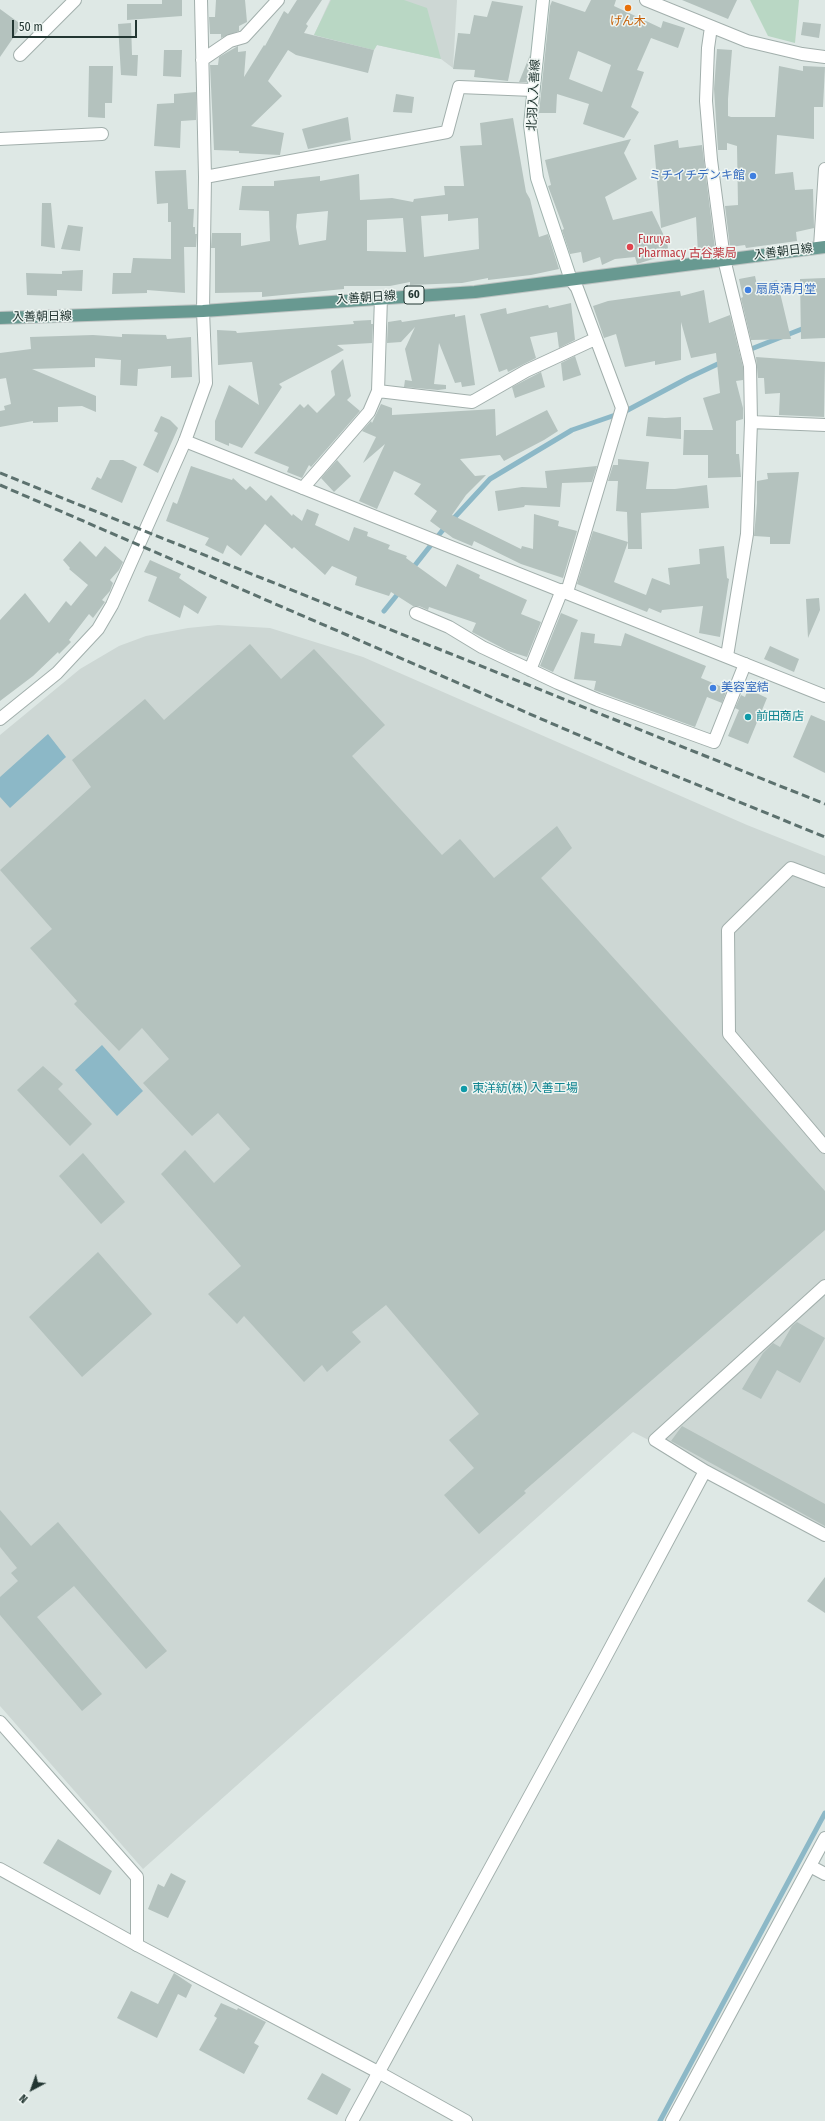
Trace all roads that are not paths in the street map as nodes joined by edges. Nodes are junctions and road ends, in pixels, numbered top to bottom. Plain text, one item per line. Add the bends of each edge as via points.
1 (75, 0) edge
2 (201, 0) edge
3 (278, 0) edge
4 (543, 0) edge
5 (646, 0) edge
6 (711, 26) junction
7 (20, 55) dead end
8 (825, 57) edge
9 (202, 60) junction
10 (533, 90) junction
11 (102, 134) dead end
12 (0, 138) edge
13 (825, 169) edge
14 (205, 176) junction
15 (823, 247) edge
16 (724, 259) junction
17 (571, 280) junction
18 (381, 297) junction
19 (203, 311) junction
20 (0, 318) edge
21 (595, 339) junction
22 (378, 391) junction
23 (751, 422) junction
24 (825, 424) edge
25 (185, 441) junction
26 (303, 488) junction
27 (565, 591) junction
28 (416, 613) dead end
29 (726, 656) junction
30 (745, 664) junction
31 (530, 670) junction
32 (825, 696) edge
33 (0, 719) edge
34 (825, 880) edge
35 (825, 1147) edge
36 (825, 1286) edge
37 (705, 1471) junction
38 (825, 1535) edge
39 (0, 1722) edge
40 (825, 1838) edge
41 (810, 1866) junction
42 (0, 1870) edge
43 (825, 1874) edge
44 (137, 1945) junction
45 (378, 2072) junction
46 (352, 2121) edge
47 (466, 2121) edge
48 (672, 2121) edge

1 - 7 street
2 - 9 street
3 - 9 street via 244,37 230,41
4 - 10 street, 北羽入入善線
5 - 6 street
6 - 8 street via 747,41
6 - 16 street via 706,101 716,209
9 - 14 street
10 - 14 street via 459,87 447,132
10 - 17 street, 北羽入入善線 via 530,125 536,178
11 - 12 street
13 - 15 street
14 - 19 street
15 - 16 main road, 入善朝日線 / 60
16 - 17 main road, 入善朝日線 / 60
16 - 23 street via 750,366
17 - 18 main road, 入善朝日線 / 60 via 475,292
17 - 21 street, 北羽入入善線 via 577,288
18 - 19 main road, 入善朝日線 / 60
18 - 22 street
19 - 20 main road, 入善朝日線 / 60
19 - 25 street via 206,384
21 - 22 street via 526,370 472,402
21 - 27 street, 北羽入入善線 via 622,408
22 - 26 street via 369,412
23 - 24 street
23 - 29 street via 747,534
25 - 26 street
25 - 33 street via 112,605 98,628 57,673
26 - 27 street
27 - 29 street
27 - 31 street, 北羽入入善線
28 - 31 street via 449,627 482,647
29 - 30 street
30 - 31 street via 714,742 598,700
30 - 32 street
34 - 35 street via 791,868 728,930 729,1034
36 - 37 street via 655,1440
37 - 38 street
37 - 45 street via 598,1672
39 - 44 street via 137,1877
40 - 41 street
41 - 43 street
41 - 48 street
42 - 44 street
44 - 45 street
45 - 46 street
45 - 47 street

